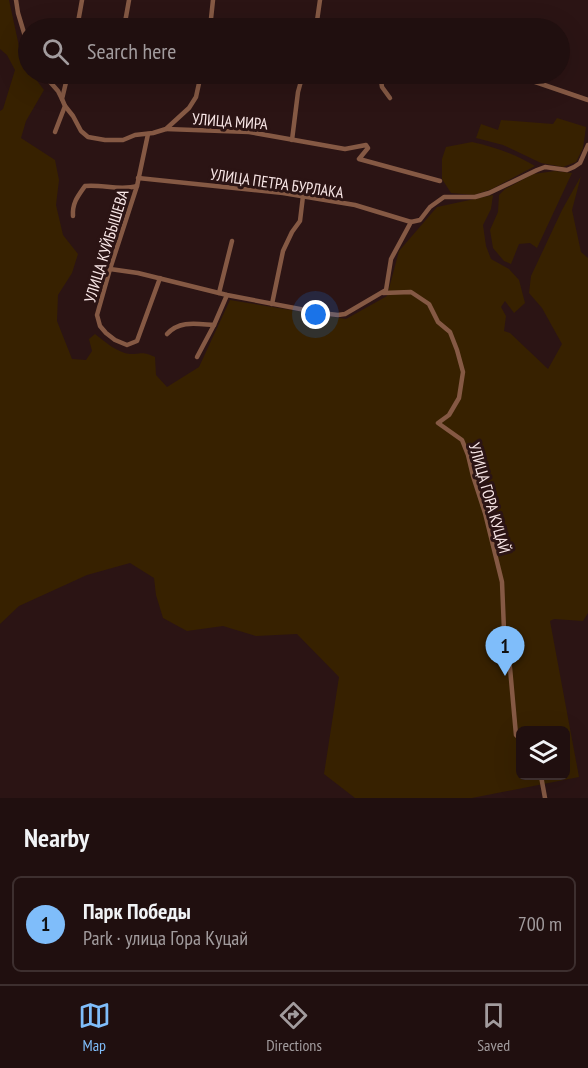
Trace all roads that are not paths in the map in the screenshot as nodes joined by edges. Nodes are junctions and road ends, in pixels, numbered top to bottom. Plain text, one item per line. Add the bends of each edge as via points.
1 (16, 0) edge
2 (82, 0) edge
3 (129, 0) edge
4 (213, 0) edge
5 (320, 0) edge
6 (20, 18) edge
7 (79, 18) edge
8 (126, 18) edge
9 (211, 18) edge
10 (317, 18) edge
11 (51, 84) edge
12 (66, 84) edge
13 (199, 84) edge
14 (300, 84) edge
15 (382, 84) edge
16 (541, 84) edge
17 (390, 98) dead end
18 (62, 99) junction
19 (588, 100) edge
20 (64, 106) junction
21 (166, 129) junction
22 (55, 132) dead end
23 (148, 134) junction
24 (292, 140) junction
25 (588, 145) edge
26 (138, 178) junction
27 (440, 182) dead end
28 (137, 186) junction
29 (303, 196) junction
30 (73, 216) dead end
31 (411, 222) junction
32 (232, 241) dead end
33 (110, 269) junction
34 (160, 278) junction
35 (219, 293) junction
36 (383, 293) junction
37 (227, 295) junction
38 (272, 304) junction
39 (214, 326) junction
40 (167, 334) dead end
41 (197, 357) dead end
42 (516, 735) edge
43 (542, 780) edge
44 (545, 798) edge

1 - 6 street
2 - 7 street
3 - 8 street
4 - 9 street
5 - 10 street
11 - 18 street
12 - 18 street
13 - 21 street via 189,108
14 - 24 street
15 - 17 street
16 - 19 street
18 - 20 street
20 - 22 street
20 - 23 street via 88,137 123,140
21 - 23 street
21 - 24 street, УЛИЦА МИРА via 249,132
23 - 26 street, УЛИЦА КУЙБЫШЕВА
24 - 27 street, УЛИЦА МИРА via 345,149 366,145 368,148 359,159
25 - 31 street via 574,167 545,167 489,193 444,197 420,220
26 - 28 street, УЛИЦА КУЙБЫШЕВА
26 - 29 street, УЛИЦА ПЕТРА БУРЛАКА
28 - 30 street via 85,186 72,207
28 - 33 street, УЛИЦА КУЙБЫШЕВА
29 - 31 street, УЛИЦА ПЕТРА БУРЛАКА
29 - 38 street via 300,221 283,251
31 - 36 street via 391,259
32 - 35 street
33 - 34 street
33 - 34 street, УЛИЦА КУЙБЫШЕВА via 98,315 100,326 127,345 138,340
34 - 35 street
35 - 37 street
36 - 38 street via 338,315
36 - 42 street, УЛИЦА ГОРА КУЦАЙ via 411,292 429,304 438,322 450,332 457,350 463,372 459,398 449,415 438,423 462,440 485,513 502,582
37 - 38 street
37 - 39 street
39 - 40 street via 182,324
39 - 41 street
43 - 44 street

